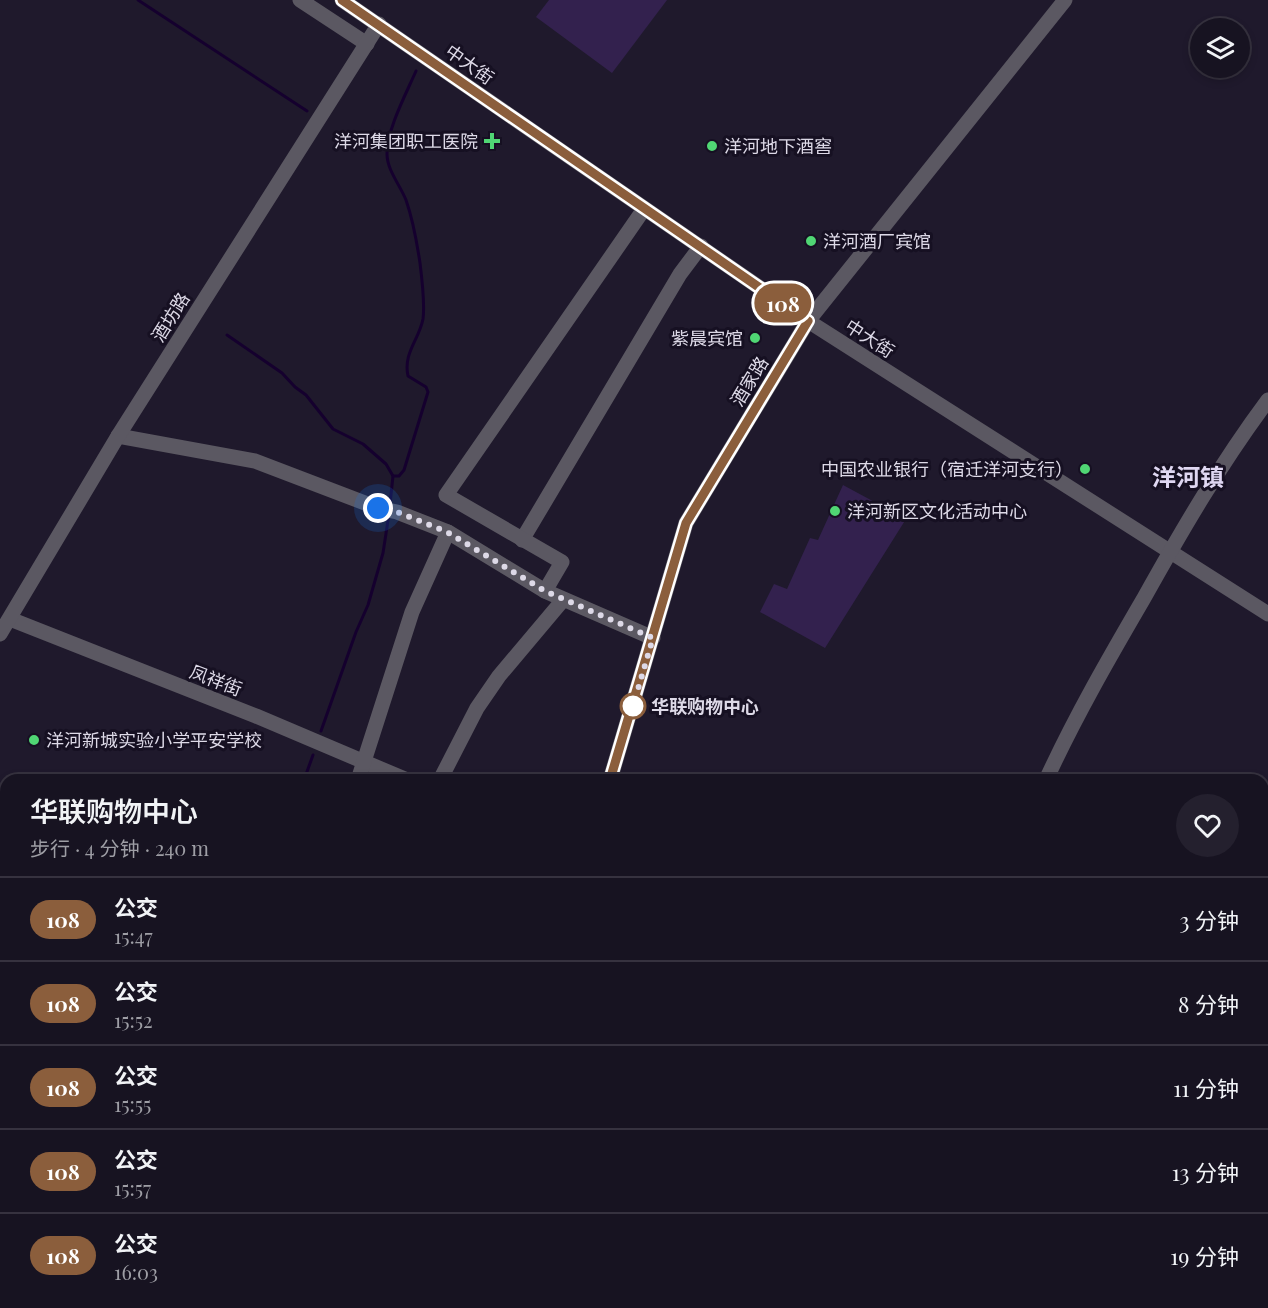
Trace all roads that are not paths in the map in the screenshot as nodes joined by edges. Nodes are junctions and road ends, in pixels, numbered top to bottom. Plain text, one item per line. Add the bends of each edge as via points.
1 (300, 0) edge
2 (342, 0) edge
3 (1065, 0) edge
4 (379, 24) junction
5 (367, 44) junction
6 (644, 209) junction
7 (701, 246) junction
8 (808, 321) junction
9 (1268, 400) edge
10 (118, 436) junction
11 (447, 532) junction
12 (522, 540) junction
13 (1170, 552) junction
14 (545, 591) junction
15 (563, 600) junction
16 (1268, 614) edge
17 (10, 619) junction
18 (0, 634) edge
19 (653, 638) junction
20 (364, 762) junction
21 (360, 774) edge
22 (392, 774) edge
23 (443, 774) edge
24 (612, 774) edge
25 (1049, 774) edge

1 - 5 street
2 - 4 street, 中大街
3 - 8 street, 酒家路
4 - 5 street, 酒坊路
4 - 6 street, 中大街
5 - 10 street, 酒坊路
6 - 7 street, 中大街
6 - 12 street via 446,495
7 - 8 street, 中大街
7 - 12 street via 680,274
8 - 13 street, 中大街
8 - 19 street, 酒家路 via 686,523
9 - 13 street via 1234,445
10 - 11 street via 255,461
10 - 17 street, 酒坊路
11 - 14 street
11 - 20 street via 411,612
12 - 14 street via 562,562
13 - 16 street, 中大街
13 - 25 street
14 - 15 street
15 - 19 street
15 - 23 street via 499,676 477,708
17 - 18 street, 酒坊路
17 - 20 street, 凤祥街
19 - 24 street, 酒家路
20 - 21 street
20 - 22 street, 凤祥街

